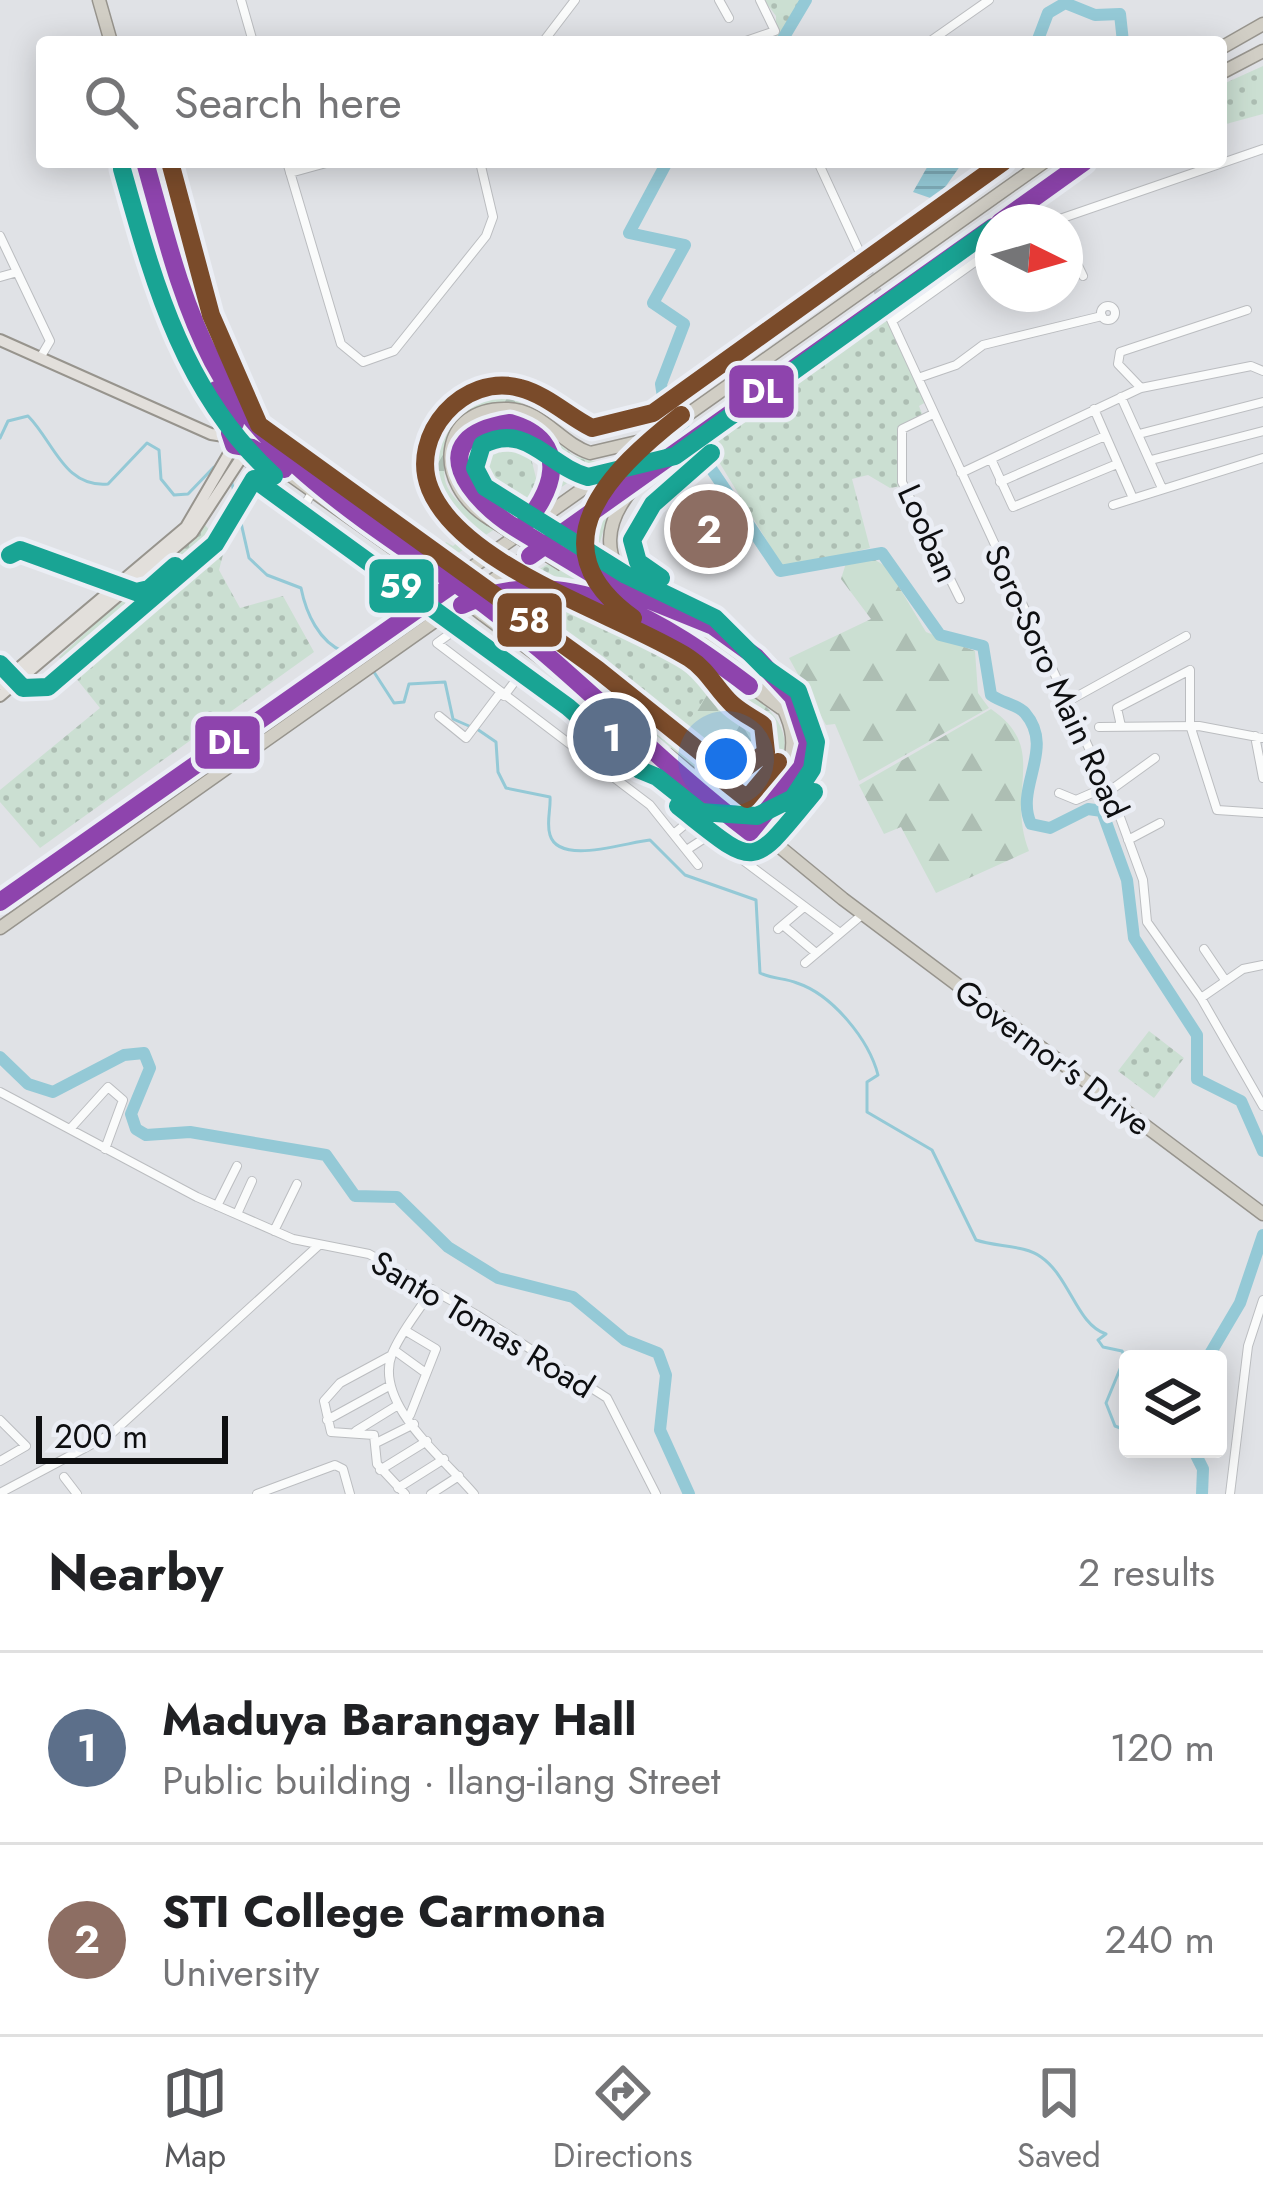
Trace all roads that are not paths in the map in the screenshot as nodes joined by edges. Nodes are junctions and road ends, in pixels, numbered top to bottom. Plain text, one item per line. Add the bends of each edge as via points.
1 (99, 0) edge
2 (241, 0) edge
3 (575, 0) edge
4 (719, 0) edge
5 (760, 0) edge
6 (989, 0) edge
7 (729, 17) dead end
8 (1263, 24) edge
9 (109, 36) edge
10 (251, 36) edge
11 (548, 36) edge
12 (763, 36) edge
13 (938, 36) edge
14 (1227, 45) edge
15 (1263, 51) edge
16 (1227, 71) edge
17 (1263, 148) edge
18 (1227, 161) edge
19 (148, 168) edge
20 (288, 168) edge
21 (481, 168) edge
22 (821, 168) edge
23 (1036, 168) edge
24 (1076, 168) edge
25 (1207, 168) edge
26 (1026, 204) edge
27 (1083, 212) edge
28 (0, 236) edge
29 (975, 240) edge
30 (975, 262) edge
31 (867, 268) tunnel mouth
32 (14, 273) junction
33 (0, 277) edge
34 (186, 301) junction
35 (1247, 310) dead end
36 (1102, 316) dead end
37 (0, 340) edge
38 (40, 358) junction
39 (1263, 371) edge
40 (918, 378) junction
41 (1141, 388) junction
42 (1121, 397) junction
43 (1263, 402) edge
44 (1094, 410) junction
45 (933, 414) junction
46 (255, 423) junction
47 (1263, 431) edge
48 (1139, 434) junction
49 (663, 435) junction
50 (1105, 436) junction
51 (238, 447) junction
52 (1263, 458) edge
53 (991, 459) junction
54 (1151, 460) junction
55 (1117, 464) junction
56 (649, 471) junction
57 (961, 472) junction
58 (1000, 482) junction
59 (1161, 486) junction
60 (314, 490) junction
61 (1132, 496) junction
62 (1113, 505) dead end
63 (303, 508) junction
64 (494, 516) junction
65 (501, 548) junction
66 (566, 562) junction
67 (432, 570) junction
68 (409, 588) dead end
69 (637, 592) junction
70 (476, 596) junction
71 (960, 599) dead end
72 (651, 610) junction
73 (1186, 635) dead end
74 (31, 664) junction
75 (524, 669) junction
76 (0, 684) edge
77 (748, 686) junction
78 (502, 695) junction
79 (0, 696) edge
80 (1065, 703) junction
81 (781, 708) junction
82 (439, 716) dead end
83 (616, 718) junction
84 (1120, 725) junction
85 (1190, 725) junction
86 (1099, 727) dead end
87 (605, 732) junction
88 (1259, 737) edge
89 (586, 758) junction
90 (1155, 758) dead end
91 (1263, 778) edge
92 (776, 781) junction
93 (1107, 789) junction
94 (1059, 793) dead end
95 (712, 797) junction
96 (777, 800) junction
97 (1263, 813) edge
98 (1160, 823) dead end
99 (748, 826) junction
100 (676, 832) junction
101 (1129, 840) junction
102 (779, 845) junction
103 (688, 849) junction
104 (698, 865) dead end
105 (843, 899) junction
106 (0, 902) edge
107 (804, 907) junction
108 (863, 914) junction
109 (0, 928) edge
110 (840, 933) junction
111 (1204, 949) dead end
112 (816, 952) junction
113 (805, 963) dead end
114 (1263, 964) edge
115 (1225, 980) junction
116 (1201, 998) junction
117 (0, 1092) edge
118 (1263, 1106) edge
119 (70, 1129) junction
120 (105, 1149) junction
121 (237, 1166) dead end
122 (252, 1181) dead end
123 (298, 1184) dead end
124 (217, 1206) junction
125 (1260, 1211) edge
126 (237, 1214) junction
127 (274, 1231) junction
128 (320, 1244) junction
129 (433, 1289) junction
130 (1263, 1300) edge
131 (406, 1331) junction
132 (393, 1353) junction
133 (423, 1371) junction
134 (389, 1386) junction
135 (398, 1405) junction
136 (0, 1420) edge
137 (327, 1420) junction
138 (412, 1420) junction
139 (355, 1432) junction
140 (428, 1441) junction
141 (376, 1444) junction
142 (2, 1458) edge
143 (444, 1459) junction
144 (380, 1470) junction
145 (459, 1476) junction
146 (64, 1477) dead end
147 (401, 1491) edge
148 (0, 1493) edge
149 (76, 1494) edge
150 (257, 1494) edge
151 (350, 1494) edge
152 (431, 1494) edge
153 (474, 1494) edge
154 (656, 1494) edge
155 (1230, 1494) edge

1 - 9 highway
2 - 10 street
3 - 11 street
4 - 7 street
5 - 12 street via 776,32
6 - 13 street
8 - 14 highway
15 - 16 highway
17 - 18 street
19 - 34 highway, Governor's Drive
20 - 21 street via 340,344 374,361 394,351 486,236 493,218
22 - 31 street
23 - 49 highway
24 - 26 highway
25 - 27 street
28 - 32 street
29 - 56 highway
30 - 40 street, Soro-Soro Main Road via 890,317
32 - 33 street
32 - 38 street via 50,341
34 - 46 highway, Governor's Drive via 220,374
34 - 51 highway, Governor's Drive
35 - 41 street via 1120,352 1118,364
36 - 40 street via 983,345
37 - 38 main road
38 - 51 main road
39 - 41 street via 1251,366
40 - 45 street, Soro-Soro Main Road
41 - 42 street
42 - 44 street
42 - 48 street
43 - 48 street
44 - 50 street
44 - 53 street
45 - 57 street, Soro-Soro Main Road
45 - 71 street, Looban via 902,429 902,482
46 - 51 highway
46 - 51 highway via 260,438
46 - 67 highway, Governor's Drive
47 - 54 street
48 - 54 street
49 - 64 highway via 590,453 524,412 482,414 457,436 450,468 460,496
49 - 65 highway
50 - 55 street
50 - 58 street
51 - 60 highway, Governor's Drive
51 - 63 street
51 - 74 main road via 192,533
52 - 59 street
53 - 57 street
53 - 58 street
54 - 59 street
55 - 58 street via 1017,506
55 - 61 street
56 - 69 highway via 619,507 608,542 614,568
56 - 70 highway
57 - 80 street, Soro-Soro Main Road
59 - 61 street
60 - 63 street
60 - 67 highway, Governor's Drive
61 - 62 street
63 - 68 street
64 - 65 highway via 466,489 461,455 481,429 515,424 546,446 553,478 537,511
64 - 66 highway, bridge
65 - 106 highway
66 - 69 highway
66 - 72 highway via 614,596
67 - 83 highway, Governor's Drive, bridge
69 - 96 highway via 751,652 790,694 807,746 801,770
70 - 77 highway via 523,583 572,590 675,634
70 - 109 highway
72 - 77 highway via 720,651
72 - 81 highway via 728,645
73 - 80 street
74 - 76 main road
74 - 79 main road
75 - 78 street
75 - 78 street via 462,625 436,646
75 - 87 street
77 - 81 highway
78 - 82 street via 461,737
78 - 89 street
80 - 93 street, Soro-Soro Main Road
81 - 92 highway via 791,756
83 - 87 street
83 - 95 highway, Governor's Drive
84 - 85 street
84 - 85 street via 1117,708 1188,669
84 - 86 street
85 - 88 street
85 - 97 street via 1218,812
87 - 89 street
88 - 91 street
89 - 100 street
90 - 93 street
92 - 95 highway
92 - 99 highway
93 - 94 street via 1076,800
93 - 101 street, Soro-Soro Main Road
95 - 99 highway, Governor's Drive
95 - 100 street
96 - 99 highway
96 - 102 highway
98 - 101 street
99 - 102 highway, Governor's Drive
99 - 103 street
99 - 105 highway, Governor's Drive
99 - 107 street via 744,861
100 - 103 street
101 - 116 street, Soro-Soro Main Road via 1147,922
102 - 105 highway, Governor's Drive
103 - 104 street
105 - 108 highway, Governor's Drive
107 - 110 street
107 - 112 street via 781,928
108 - 110 street
108 - 125 highway, Governor's Drive
110 - 112 street
111 - 115 street
112 - 113 street
114 - 115 street
115 - 116 street
116 - 118 street, Soro-Soro Main Road
117 - 119 street, Santo Tomas Road
119 - 120 street, Santo Tomas Road
119 - 120 street via 108,1087 123,1100
120 - 124 street, Santo Tomas Road
121 - 124 street
122 - 126 street
123 - 127 street
124 - 126 street, Santo Tomas Road
126 - 127 street, Santo Tomas Road
127 - 128 street, Santo Tomas Road
128 - 129 street, Santo Tomas Road via 369,1254
128 - 148 street via 111,1434
129 - 131 street
129 - 154 street, Santo Tomas Road via 607,1398
130 - 155 street via 1248,1346
131 - 132 street
131 - 133 street via 436,1349
132 - 133 street
132 - 134 street
132 - 137 street via 328,1393
133 - 138 street
134 - 135 street
134 - 137 street
135 - 138 street
135 - 139 street
136 - 142 street via 26,1446
137 - 139 street via 331,1432
138 - 140 street
138 - 141 street
139 - 141 street via 374,1435
140 - 143 street
140 - 144 street
141 - 144 street
143 - 145 street
143 - 147 street
144 - 147 street
145 - 152 street
145 - 153 street
146 - 149 street
150 - 151 street via 335,1465

